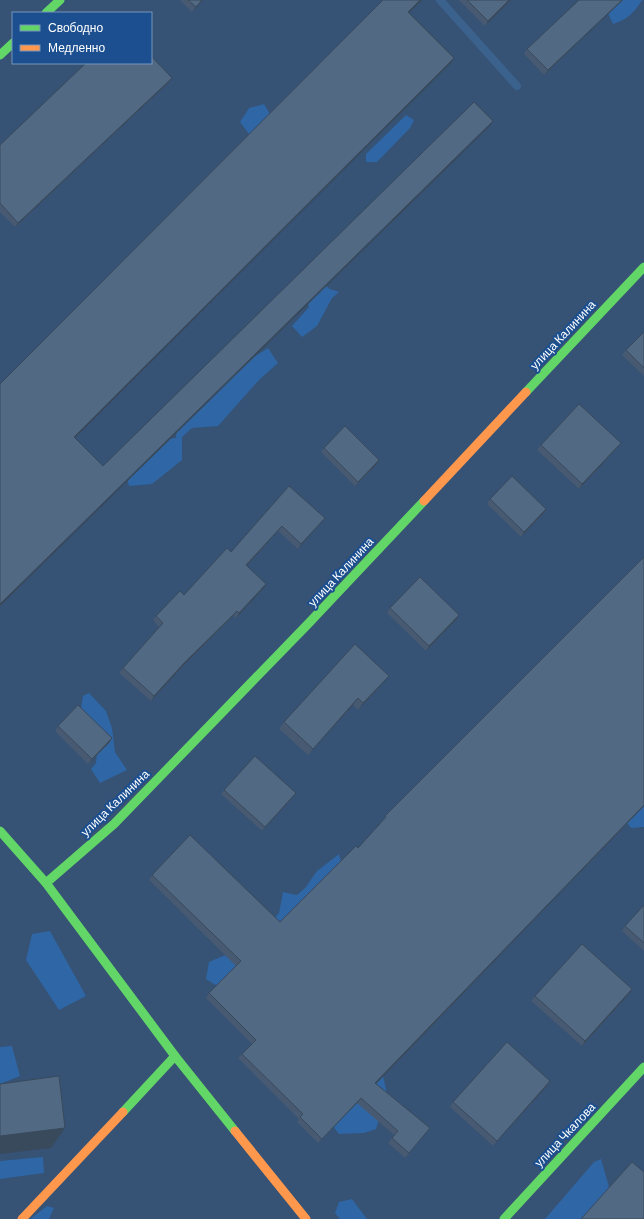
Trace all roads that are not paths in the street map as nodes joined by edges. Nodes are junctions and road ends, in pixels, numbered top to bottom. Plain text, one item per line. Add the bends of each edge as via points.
1 (60, 0) edge
2 (47, 12) edge
3 (12, 44) edge
4 (0, 55) edge
5 (644, 267) edge
6 (0, 831) edge
7 (46, 883) junction
8 (175, 1056) junction
9 (644, 1067) edge
10 (22, 1219) edge
11 (306, 1219) edge
12 (504, 1219) edge

1 - 2 street
3 - 4 street
5 - 7 street, улица Калинина via 307,625 114,824
6 - 7 street
7 - 8 street
8 - 10 street
8 - 11 street
9 - 12 street, улица Чкалова

